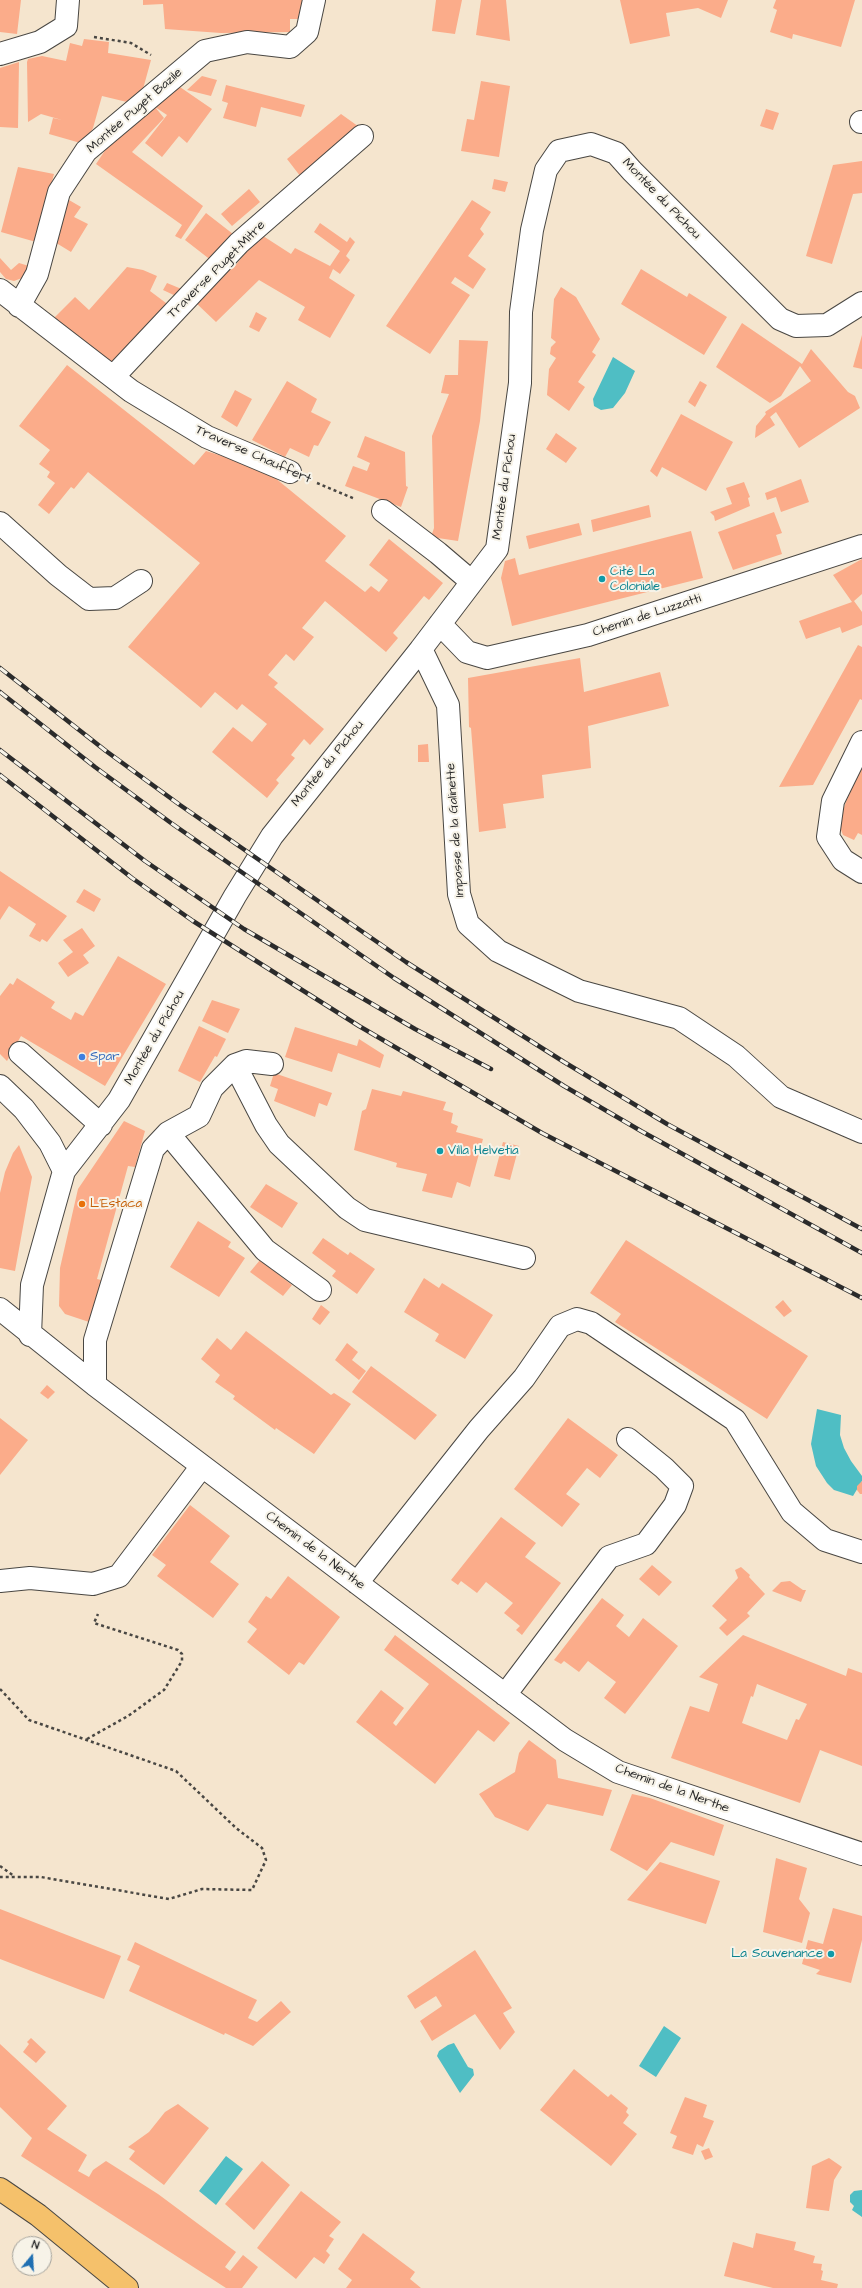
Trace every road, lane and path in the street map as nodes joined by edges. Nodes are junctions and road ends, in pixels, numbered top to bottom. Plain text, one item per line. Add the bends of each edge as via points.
1 (68, 0) edge
2 (314, 0) edge
3 (61, 29) junction
4 (0, 54) edge
5 (179, 73) junction
6 (362, 136) dead end
7 (0, 290) edge
8 (862, 303) edge
9 (19, 306) junction
10 (113, 377) junction
11 (290, 472) joint
12 (383, 511) joint
13 (0, 524) edge
14 (862, 546) edge
15 (141, 581) dead end
16 (472, 582) junction
17 (440, 624) junction
18 (421, 649) junction
19 (862, 742) edge
20 (862, 872) edge
21 (20, 1053) dead end
22 (272, 1064) dead end
23 (235, 1065) junction
24 (0, 1086) edge
25 (101, 1125) junction
26 (862, 1132) edge
27 (168, 1133) junction
28 (64, 1171) junction
29 (524, 1258) dead end
30 (320, 1290) dead end
31 (0, 1309) edge
32 (30, 1334) junction
33 (95, 1385) junction
34 (628, 1439) dead end
35 (202, 1466) junction
36 (862, 1552) edge
37 (119, 1576) junction
38 (0, 1581) edge
39 (357, 1583) junction
40 (0, 1689) edge
41 (505, 1695) junction
42 (86, 1740) junction
43 (862, 1854) edge
44 (0, 1866) edge
45 (0, 1876) edge
46 (15, 1877) junction
47 (0, 2189) edge
48 (127, 2288) edge

1 - 3 street via 66,26
2 - 5 street, Montée Puget Bazile via 307,32 290,47 247,42 205,51
3 - 4 street via 40,42
3 - 5 path via 131,43
5 - 9 street, Montée Puget Bazile via 86,151 59,192 38,274
6 - 10 street, Traverse Puget-Mitre via 239,243
7 - 9 street, Traverse Chauffert
8 - 16 street, Montée du Pichou via 827,325 796,326 780,319 616,153 591,144 558,151 546,170 532,230 521,312 520,383 497,549
9 - 10 street, Traverse Chauffert
10 - 11 street, Traverse Chauffert via 207,438
11 - 12 path, Traverse Chauffert
12 - 16 street
13 - 15 street via 88,599 115,598
14 - 17 street, Chemin de Luzzatti via 588,635 487,658 467,652
16 - 17 street, Montée du Pichou
17 - 18 street, Montée du Pichou
18 - 25 street, Montée du Pichou via 272,836 234,896 119,1100
18 - 26 street, Impasse de la Galinette via 448,704 459,894 468,924 498,951 579,992 680,1018 736,1056 781,1097
19 - 20 street via 833,801 828,837 843,860
21 - 25 street
22 - 23 street via 246,1060
23 - 27 street via 212,1088 199,1116
23 - 29 street via 266,1125 279,1144 347,1208 365,1220
24 - 28 street via 24,1109 50,1143
25 - 28 street, Montée du Pichou
27 - 30 street via 265,1250
27 - 33 street via 153,1149 95,1340
28 - 32 street via 32,1285
31 - 32 street, Chemin de la Nerthe
32 - 33 street, Chemin de la Nerthe
33 - 35 street, Chemin de la Nerthe
34 - 41 street via 682,1486 675,1505 646,1544 609,1558
35 - 37 street
35 - 39 street, Chemin de la Nerthe
36 - 39 street via 825,1540 792,1512 735,1420 591,1323 576,1319 560,1326 524,1378 479,1429
37 - 38 street via 93,1584 30,1578
37 - 42 path via 94,1623 178,1650 182,1654 182,1661 164,1690 128,1716
39 - 41 street, Chemin de la Nerthe
40 - 42 path via 29,1720
41 - 43 street, Chemin de la Nerthe via 565,1740 618,1772
42 - 46 path via 176,1771 236,1828 262,1848 266,1860 252,1890 202,1889 169,1899 41,1877
44 - 46 path
45 - 46 path
47 - 48 main road via 38,2215

